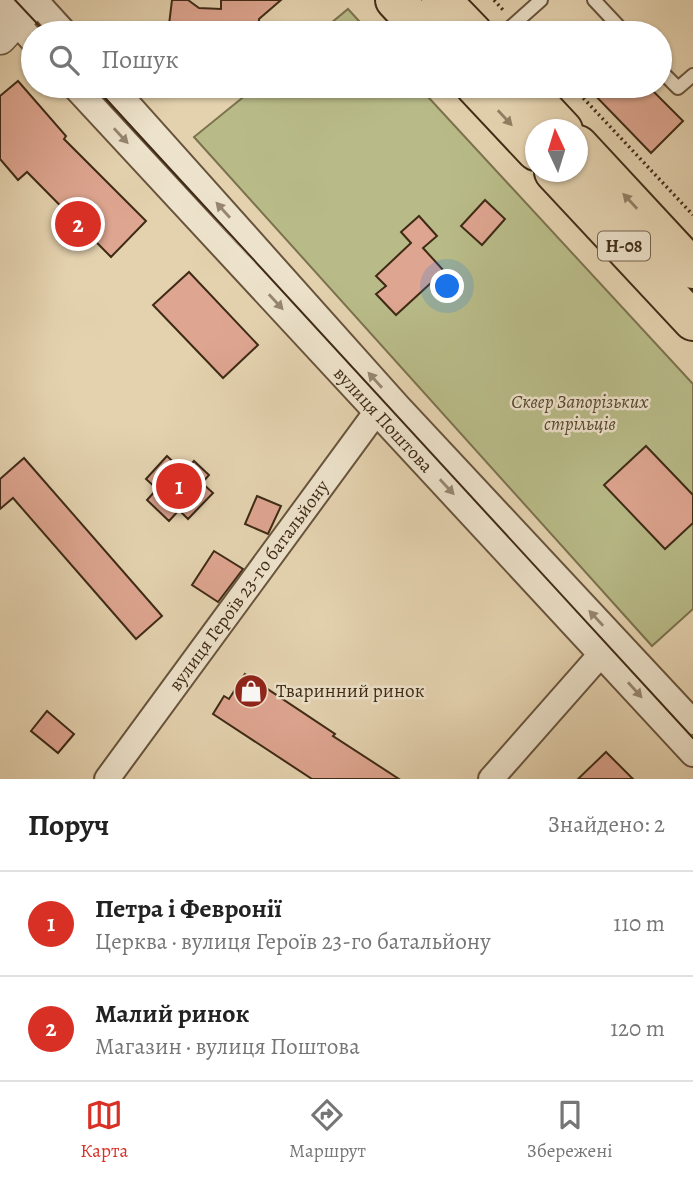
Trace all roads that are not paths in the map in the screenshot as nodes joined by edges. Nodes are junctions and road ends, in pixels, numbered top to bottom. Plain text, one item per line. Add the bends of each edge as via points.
1 (395, 0) edge
2 (442, 0) edge
3 (541, 0) edge
4 (594, 0) edge
5 (415, 21) edge
6 (462, 21) edge
7 (517, 21) edge
8 (614, 21) edge
9 (693, 75) edge
10 (672, 82) edge
11 (86, 98) edge
12 (122, 98) edge
13 (486, 98) edge
14 (533, 98) edge
15 (553, 119) edge
16 (525, 139) edge
17 (588, 156) edge
18 (563, 182) edge
19 (693, 269) edge
20 (693, 321) edge
21 (388, 409) junction
22 (602, 653) junction
23 (693, 722) edge
24 (693, 754) edge
25 (107, 779) edge
26 (491, 779) edge

1 - 5 main road
2 - 6 main road
3 - 7 lane
4 - 8 lane
9 - 10 lane via 678,88
11 -> 21 street, вулиця Поштова
21 -> 12 street, вулиця Поштова
13 -> 16 main road
14 - 15 main road
19 -> 17 main road, Н-08
18 - 20 main road, Н-08
21 -> 22 street, вулиця Поштова
23 -> 21 street, вулиця Поштова
21 - 25 street, вулиця Героїв 23-го батальйону
22 -> 24 street, вулиця Поштова
22 - 26 street

